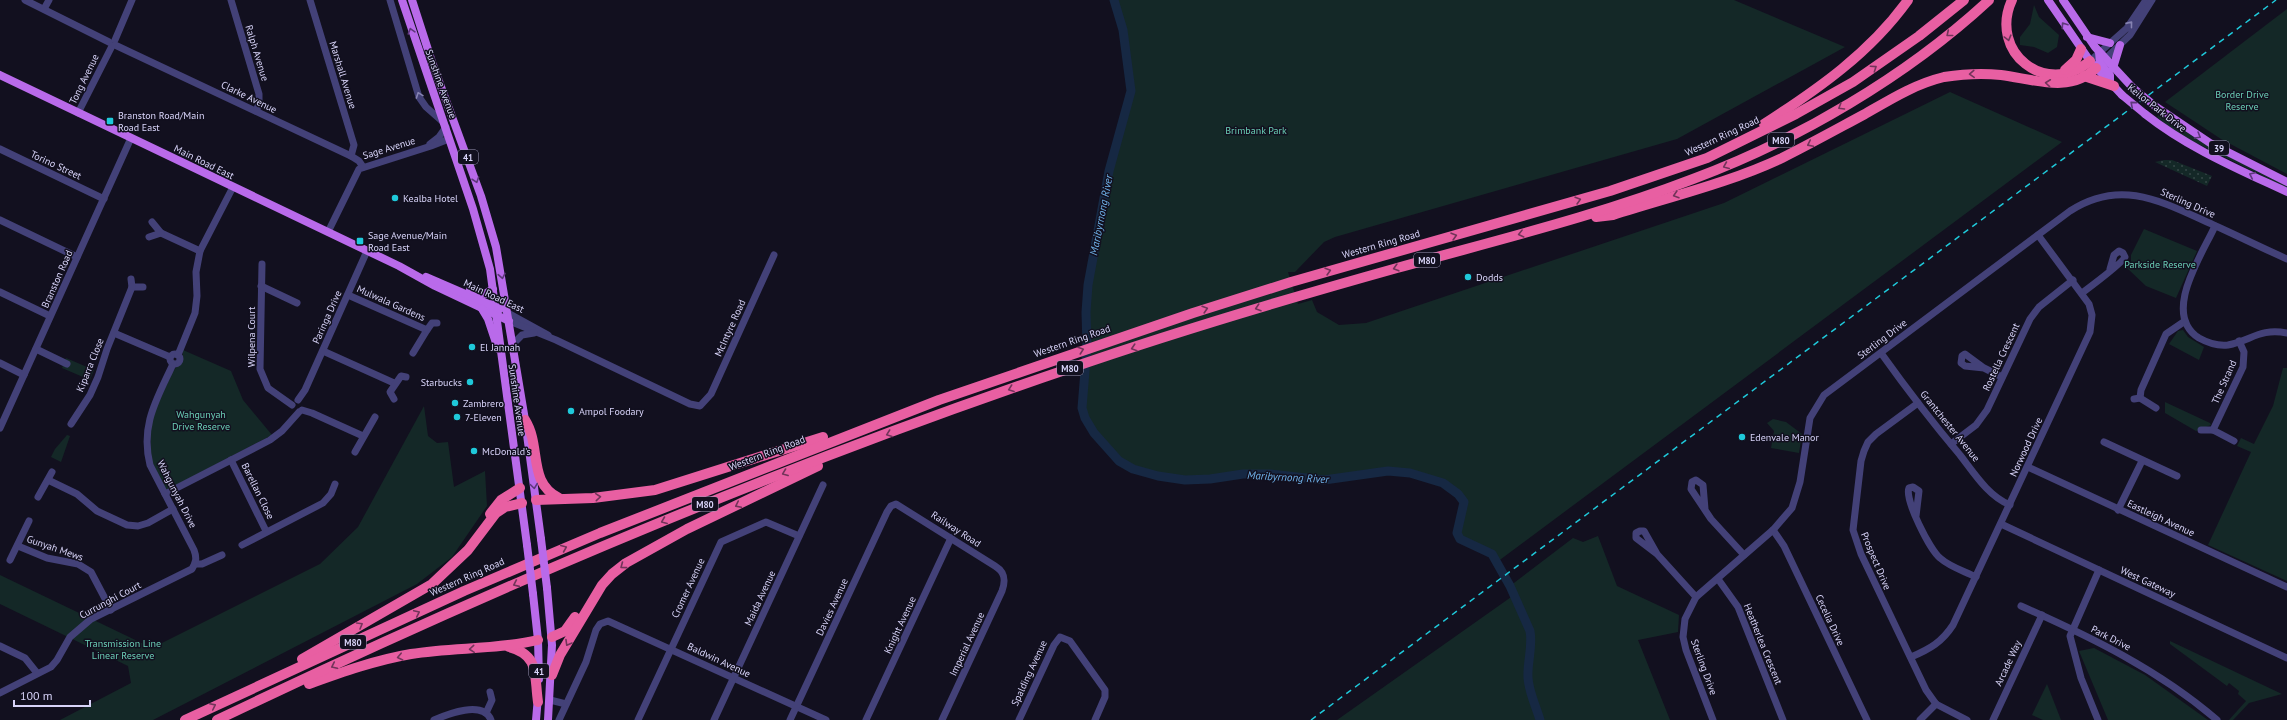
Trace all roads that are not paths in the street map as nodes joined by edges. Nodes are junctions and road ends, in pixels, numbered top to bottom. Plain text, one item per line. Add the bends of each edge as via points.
1 (25, 0) edge
2 (48, 0) edge
3 (132, 0) edge
4 (231, 0) edge
5 (310, 0) edge
6 (390, 0) edge
7 (402, 0) edge
8 (412, 0) edge
9 (1908, 0) edge
10 (1964, 0) edge
11 (1989, 0) edge
12 (2012, 0) edge
13 (2048, 0) edge
14 (2063, 0) edge
15 (2146, 0) edge
16 (2152, 0) edge
17 (44, 9) junction
18 (2087, 37) junction
19 (112, 42) junction
20 (2110, 43) junction
21 (2120, 45) junction
22 (2081, 49) junction
23 (2099, 52) junction
24 (2098, 63) junction
25 (2113, 68) junction
26 (2058, 74) junction
27 (0, 75) edge
28 (2084, 76) junction
29 (2112, 84) junction
30 (442, 88) junction
31 (256, 111) junction
32 (78, 113) junction
33 (445, 126) junction
34 (131, 138) junction
35 (449, 138) junction
36 (438, 144) junction
37 (1729, 146) junction
38 (424, 148) junction
39 (0, 149) edge
40 (453, 150) junction
41 (351, 156) junction
42 (363, 167) junction
43 (2287, 182) edge
44 (235, 188) junction
45 (2287, 192) edge
46 (104, 199) junction
47 (0, 220) edge
48 (152, 222) dead end
49 (1559, 224) junction
50 (2216, 226) junction
51 (328, 232) junction
52 (161, 233) junction
53 (2038, 235) junction
54 (149, 237) dead end
55 (200, 250) junction
56 (367, 251) junction
57 (774, 255) dead end
58 (77, 257) junction
59 (2287, 259) edge
60 (262, 264) dead end
61 (399, 266) junction
62 (2110, 269) dead end
63 (131, 279) dead end
64 (2073, 280) junction
65 (437, 281) junction
66 (261, 286) junction
67 (132, 287) junction
68 (143, 287) dead end
69 (493, 289) junction
70 (0, 292) edge
71 (2082, 293) junction
72 (348, 295) junction
73 (297, 304) dead end
74 (482, 309) junction
75 (496, 312) junction
76 (508, 313) junction
77 (50, 316) junction
78 (509, 321) junction
79 (2185, 321) junction
80 (437, 323) dead end
81 (427, 330) junction
82 (114, 333) junction
83 (535, 333) junction
84 (2287, 333) edge
85 (556, 340) junction
86 (2239, 341) junction
87 (513, 344) junction
88 (36, 349) junction
89 (323, 350) junction
90 (1882, 352) junction
91 (413, 353) dead end
92 (172, 361) junction
93 (502, 361) junction
94 (0, 363) edge
95 (67, 364) dead end
96 (1984, 368) dead end
97 (24, 375) junction
98 (406, 377) dead end
99 (2002, 377) junction
100 (394, 383) junction
101 (394, 399) dead end
102 (1918, 403) junction
103 (298, 406) junction
104 (700, 406) joint
105 (2156, 408) dead end
106 (375, 417) dead end
107 (525, 420) junction
108 (71, 424) dead end
109 (0, 428) edge
110 (2202, 430) dead end
111 (2213, 430) junction
112 (363, 436) junction
113 (830, 438) junction
114 (2234, 441) dead end
115 (2104, 442) dead end
116 (1951, 444) junction
117 (848, 450) junction
118 (356, 452) dead end
119 (231, 460) junction
120 (2142, 460) junction
121 (2028, 467) junction
122 (52, 472) dead end
123 (2176, 476) dead end
124 (48, 480) junction
125 (335, 484) dead end
126 (823, 485) dead end
127 (520, 488) junction
128 (165, 494) junction
129 (38, 497) dead end
130 (559, 498) junction
131 (536, 500) junction
132 (522, 503) junction
133 (894, 504) joint
134 (2010, 505) junction
135 (173, 509) junction
136 (1705, 509) dead end
137 (2118, 510) junction
138 (1916, 516) dead end
139 (29, 521) dead end
140 (2001, 524) junction
141 (1773, 530) junction
142 (266, 531) junction
143 (799, 536) junction
144 (951, 538) junction
145 (242, 545) dead end
146 (18, 546) junction
147 (468, 550) junction
148 (1657, 554) dead end
149 (222, 555) dead end
150 (1744, 555) junction
151 (10, 560) dead end
152 (195, 564) junction
153 (2099, 570) junction
154 (1004, 575) joint
155 (1976, 577) junction
156 (1718, 579) junction
157 (602, 585) junction
158 (2287, 587) edge
159 (1696, 597) junction
160 (2021, 606) dead end
161 (111, 610) junction
162 (2042, 615) junction
163 (2072, 630) junction
164 (552, 637) junction
165 (538, 640) junction
166 (0, 646) edge
167 (505, 646) junction
168 (671, 649) junction
169 (1911, 657) junction
170 (2287, 658) edge
171 (37, 674) junction
172 (552, 675) junction
173 (734, 678) junction
174 (490, 692) dead end
175 (0, 693) edge
176 (242, 693) junction
177 (550, 700) junction
178 (538, 702) junction
179 (566, 704) junction
180 (1936, 704) junction
181 (797, 706) junction
182 (486, 713) junction
183 (221, 718) edge
184 (185, 720) edge
185 (434, 720) edge
186 (491, 720) edge
187 (536, 720) edge
188 (541, 720) edge
189 (548, 720) edge
190 (559, 720) edge
191 (638, 720) edge
192 (714, 720) edge
193 (790, 720) edge
194 (826, 720) edge
195 (866, 720) edge
196 (942, 720) edge
197 (1019, 720) edge
198 (1095, 720) edge
199 (1713, 720) edge
200 (1783, 720) edge
201 (1867, 720) edge
202 (1920, 720) edge
203 (1967, 720) edge
204 (1993, 720) edge
205 (2098, 720) edge
206 (2218, 720) edge

1 - 17 street, Clarke Avenue
2 - 17 street
3 - 19 street
4 - 31 street, Ralph Avenue via 259,94
5 - 41 street, Marshall Avenue via 354,145
33 -> 6 street via 419,97
33 -> 7 main road, Sunshine Avenue / 41
8 - 30 main road, Sunshine Avenue / 41
9 - 37 highway via 1887,27 1850,63
37 -> 10 highway, Western Ring Road / M80 via 1796,114 1853,82 1919,36
11 -> 49 highway, M80 via 1894,74 1779,141 1698,178
12 -> 26 highway via 2006,23 2013,51 2034,70
22 -> 13 main road, Keilor Park Drive / 39
14 - 18 main road, Keilor Park Drive / 39
20 -> 15 street via 2127,28
16 - 21 street via 2138,25
17 - 19 street, Clarke Avenue
18 - 20 main road
18 - 23 main road, Keilor Park Drive / 39
19 - 31 street, Clarke Avenue
19 - 32 street, Tong Avenue
20 - 23 street
21 - 24 street
21 - 25 main road
22 - 24 main road, Keilor Park Drive / 39
22 - 26 highway via 2074,63
23 - 24 main road, Keilor Park Drive / 39
23 - 24 street
24 - 25 main road, Keilor Park Drive / 39
24 - 26 highway
24 - 28 highway
24 - 29 main road, Keilor Park Drive / 39
25 -> 43 main road, Keilor Park Drive / 39, bridge via 2155,106 2210,143
27 - 32 main road, Main Road East
28 - 29 highway
28 -> 49 highway via 2073,82 2054,84 1986,74 1958,75 1932,80 1905,90 1822,138 1759,168 1613,214
45 -> 29 main road, Keilor Park Drive / 39, bridge via 2198,149 2145,114
30 - 35 main road via 454,130
30 -> 76 main road, Sunshine Avenue / 41 via 486,210 500,265
31 - 41 street, Clarke Avenue
32 - 34 main road, Main Road East
33 - 35 main road, Sunshine Avenue / 41
33 - 38 street, Sage Avenue via 439,137
34 - 44 main road, Main Road East
34 - 46 street, Branston Road
35 - 36 street, Sage Avenue
35 - 40 main road, Sunshine Avenue / 41
36 - 38 street, Sage Avenue
36 - 40 street via 446,145
113 -> 37 highway, Western Ring Road / M80 via 906,406 939,400 1111,340 1291,282 1640,182 1706,158
38 - 42 street, Sage Avenue
39 - 46 street, Torino Street
40 - 69 main road, Sunshine Avenue / 41 via 482,237
41 - 42 street, Clarke Avenue
42 - 51 street, Sage Avenue via 353,177
44 - 51 main road, Main Road East
44 - 55 street
46 - 58 street, Branston Road
47 - 58 street
48 - 52 street
49 -> 117 highway, M80 via 1295,296 1065,370
50 - 53 street, Sterling Drive via 2158,200 2120,194 2083,203
50 - 59 street, Sterling Drive
50 - 79 street via 2187,288 2182,308
51 - 56 main road, Main Road East
52 - 54 street
52 - 55 street
53 - 64 street, Norwood Drive
53 - 90 street, Sterling Drive
55 - 92 street via 196,272 195,313 178,355 172,355
56 - 61 main road, Main Road East
56 - 72 street, Paringa Drive
57 - 104 street, McIntyre Road via 711,394
58 - 77 street, Branston Road
60 - 66 street, Wilpena Court
61 - 65 main road, Main Road East
61 - 74 main road, Main Road East
62 - 71 street
63 - 67 street, Kiparra Close
64 - 71 street, Norwood Drive
64 - 99 street, Rostella Crescent via 2039,307 2030,319
65 - 69 main road via 482,294
65 - 75 main road, Main Road East
66 - 73 street
66 - 103 street, Wilpena Court via 260,369 268,388 284,400
67 - 68 street
67 - 82 street, Kiparra Close
69 - 75 main road, Sunshine Avenue / 41
70 - 77 street
71 - 121 street, Norwood Drive via 2092,315 2090,332
72 - 81 street, Mulwala Gardens
72 - 89 street, Paringa Drive
74 - 75 main road, Main Road East
74 - 93 main road via 488,319
75 - 76 main road, Main Road East
75 - 78 main road, Main Road East
75 - 93 main road, Sunshine Avenue / 41
76 - 78 main road, Sunshine Avenue / 41
76 - 85 street, Main Road East
77 - 88 street, Branston Road
78 - 83 street, Main Road East
78 - 87 main road, Sunshine Avenue / 41
79 - 86 street via 2196,336 2212,344 2229,345
79 - 105 street via 2166,334 2137,398
80 - 81 street, Mulwala Gardens via 432,323
81 - 91 street, Mulwala Gardens
82 - 92 street, Kiparra Close
82 - 108 street, Kiparra Close via 90,395
83 - 85 street, Main Road East
83 - 87 street via 522,335
84 - 86 street via 2258,333
85 - 104 street, Main Road East via 687,403
86 - 111 street, The Strand via 2244,352 2243,367
87 - 107 main road, Sunshine Avenue / 41
88 - 95 street
88 - 97 street, Branston Road
89 - 100 street
89 - 103 street, Paringa Drive
90 - 102 street, Grantchester Avenue
90 - 141 street, Sterling Drive via 1824,395 1817,404 1809,423 1800,482 1792,508
92 - 128 street, Wahgunyah Drive via 150,416 146,438 150,465
93 - 127 main road, Sunshine Avenue / 41
94 - 97 street
96 - 99 street
97 - 109 street, Branston Road
98 - 100 street via 401,376
99 - 116 street, Rostella Crescent via 1982,418
100 - 101 street via 390,392
102 - 116 street, Grantchester Avenue
102 - 169 street, Prospect Drive via 1868,442 1861,461 1853,530 1864,560
103 - 112 street, Wilpena Court
103 - 119 street, Paringa Drive via 290,421 275,437
106 - 112 street
107 - 130 highway via 532,432 540,479 547,490
107 -> 131 main road, Sunshine Avenue / 41
110 - 111 street
111 - 114 street
112 - 118 street
130 -> 113 highway via 593,498 655,490
176 -> 113 highway, Western Ring Road / M80 via 471,588
115 - 120 street
116 - 134 street, Grantchester Avenue via 1991,492
117 -> 157 highway via 655,545 626,563
117 -> 183 highway, M80 via 750,486 565,562
119 - 128 street, Paringa Drive
119 - 142 street, Barellan Close
120 - 123 street
120 - 137 street
121 - 134 street, Norwood Drive
121 - 137 street, Eastleigh Avenue
122 - 124 street
124 - 129 street
124 - 135 street via 77,494 97,511 127,525 138,526 148,523
125 - 142 street, Barellan Close via 323,503
126 - 143 street, Maida Avenue
127 - 132 main road, Sunshine Avenue / 41
127 - 147 highway via 498,503
128 - 135 street, Wahgunyah Drive
130 - 131 highway
131 - 132 main road
131 - 164 main road, Sunshine Avenue / 41, bridge
132 - 147 highway via 505,507 496,513
132 - 165 main road, Sunshine Avenue / 41, bridge
133 - 144 street, Railway Road via 902,506
133 - 181 street, Davies Avenue via 886,512
134 - 140 street, Norwood Drive
135 - 152 street, Wahgunyah Drive via 194,550
136 - 150 street
137 - 158 street, Eastleigh Avenue
138 - 155 street via 1931,548 1939,557
139 - 146 street, Gunyah Mews
140 - 153 street, West Gateway
140 - 155 street, Norwood Drive
141 - 150 street, Sterling Drive
141 - 201 street, Cecelia Drive via 1784,546
142 - 145 street, Barellan Close
143 - 168 street, Cromer Avenue via 766,522 723,540
143 - 173 street, Maida Avenue
144 - 154 street, Railway Road via 995,566
144 - 195 street, Knight Avenue
146 - 151 street, Gunyah Mews
146 - 161 street, Gunyah Mews via 47,558 78,564 91,572
176 -> 147 highway via 424,589
148 - 159 street
149 - 152 street, Currunghi Court via 202,564
150 - 156 street, Sterling Drive
152 - 161 street, Currunghi Court via 192,569
153 - 163 street
153 - 170 street, West Gateway
154 - 196 street, Imperial Avenue via 1002,591
155 - 169 street, Norwood Drive via 1946,637 1935,646
156 - 159 street, Sterling Drive
156 - 200 street, Heatherlea Crescent via 1738,607
157 - 164 highway via 588,597 568,628
157 -> 172 highway via 559,658
159 - 199 street, Sterling Drive via 1685,618 1683,637
160 - 162 street, Park Drive
161 - 171 street, Currunghi Court via 79,628 70,637 57,660
162 - 163 street, Park Drive
162 - 204 street, Arcade Way
163 - 205 street via 2070,636 2073,653
163 - 206 street, Park Drive via 2147,669 2195,700
164 - 165 main road
164 - 172 main road, Sunshine Avenue / 41
165 - 167 highway
165 - 178 main road, Sunshine Avenue / 41
166 - 171 street via 25,658
167 - 178 highway via 524,652 533,661
167 -> 183 highway via 412,654 385,660 290,690
168 - 173 street, Baldwin Avenue
168 - 179 street, Baldwin Avenue via 613,622 602,622 596,630 588,656
168 - 191 street, Cromer Avenue
169 - 180 street, Prospect Drive via 1926,690
171 - 175 street, Currunghi Court
172 - 177 main road, Sunshine Avenue / 41
173 - 181 street, Baldwin Avenue
173 - 192 street, Maida Avenue
174 - 182 street via 493,697
184 -> 176 highway, Western Ring Road / M80
177 - 179 street
177 - 188 main road via 544,705
177 - 189 main road, 41
178 - 187 main road, Sunshine Avenue / 41
179 - 190 street
180 - 202 street
180 - 203 street, Prospect Drive
181 - 193 street, Davies Avenue
181 - 194 street, Baldwin Avenue
182 - 185 street via 471,710 452,713
182 - 186 street
197 - 198 street, Spalding Avenue via 1060,636 1072,643 1106,692

